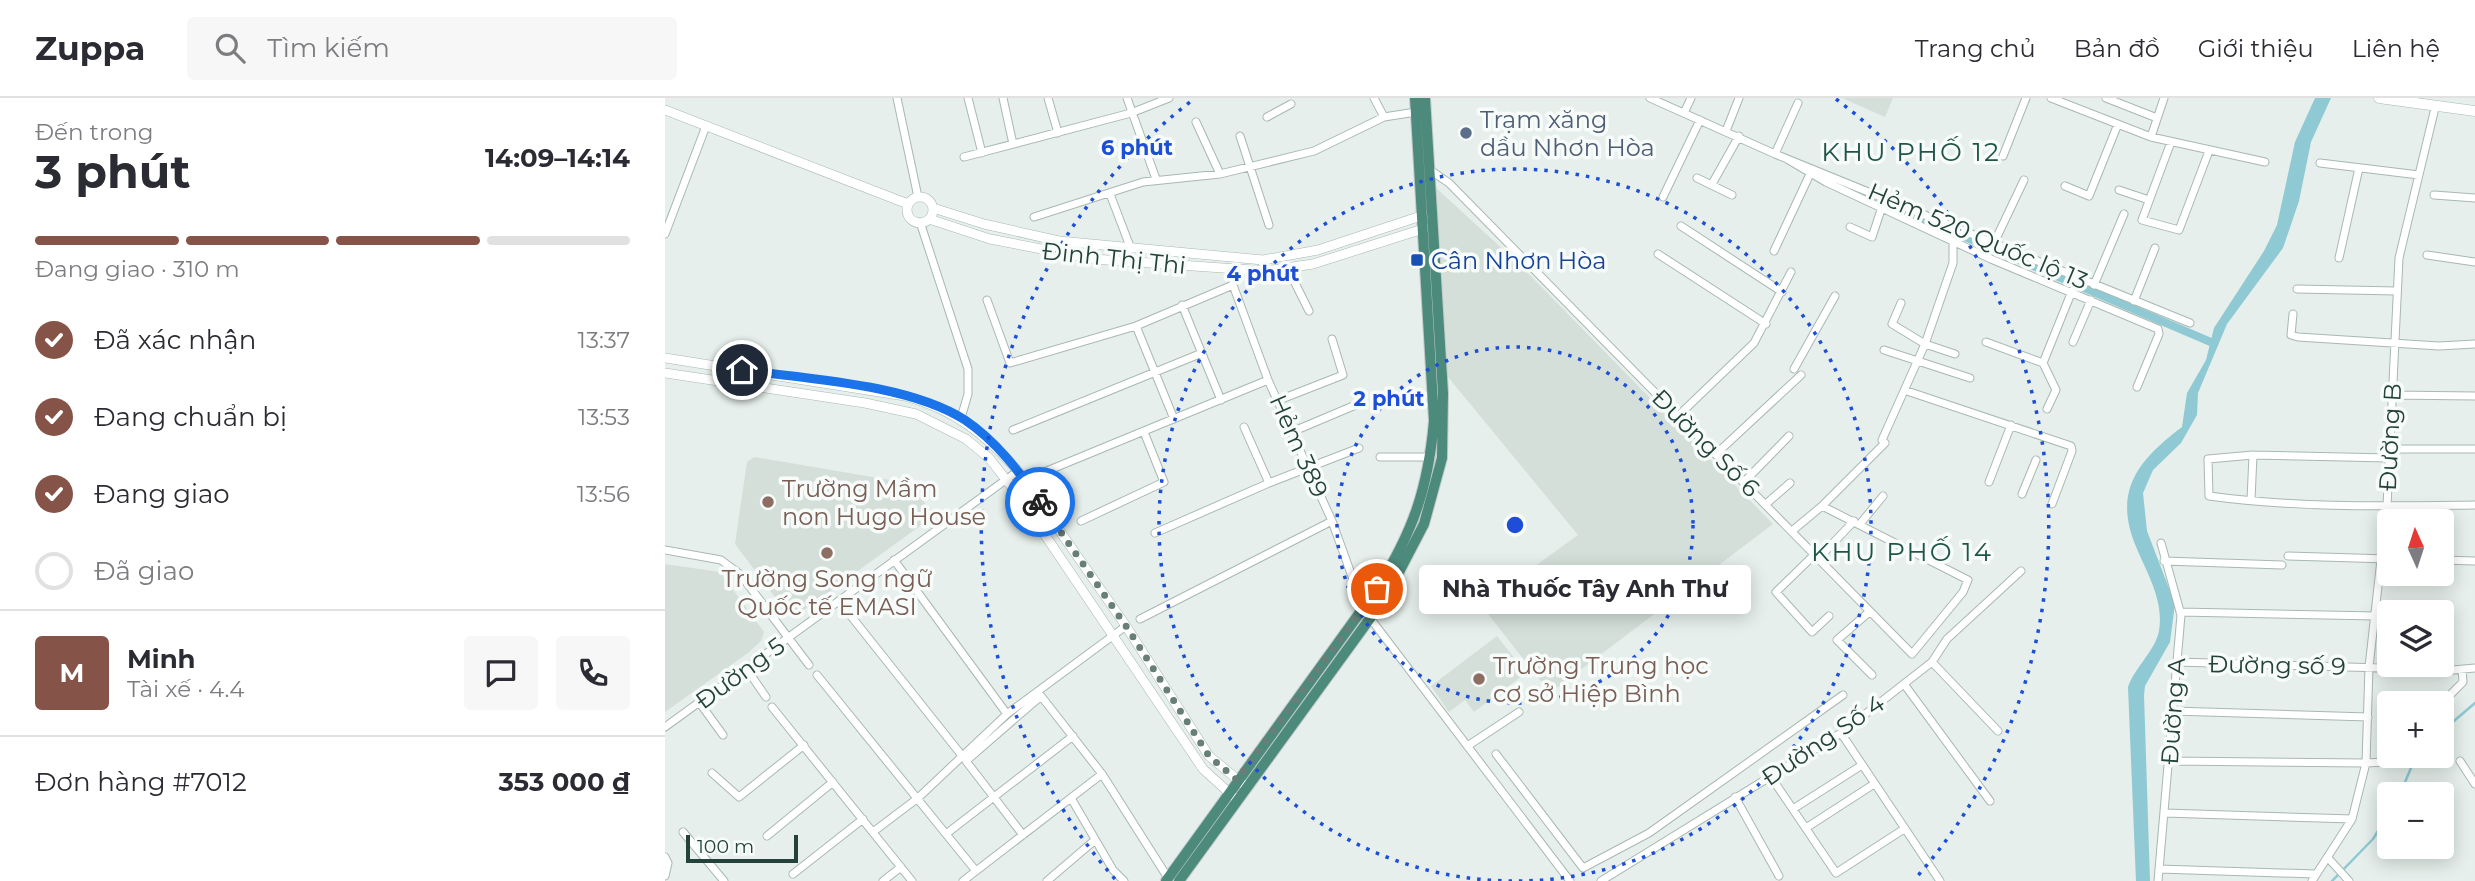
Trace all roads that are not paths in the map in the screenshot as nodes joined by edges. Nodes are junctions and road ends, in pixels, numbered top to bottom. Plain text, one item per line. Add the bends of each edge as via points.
1 (897, 98) edge
2 (968, 98) edge
3 (1003, 98) edge
4 (1048, 98) edge
5 (1127, 98) edge
6 (1374, 98) edge
7 (1415, 98) edge
8 (1425, 98) edge
9 (1650, 98) edge
10 (1691, 98) edge
11 (1739, 98) edge
12 (2026, 98) edge
13 (2051, 98) edge
14 (2106, 98) edge
15 (2164, 98) edge
16 (2379, 98) edge
17 (1166, 99) edge
18 (1798, 103) dead end
19 (1291, 104) dead end
20 (2435, 108) junction
21 (665, 110) edge
22 (2475, 111) edge
23 (1416, 112) junction
24 (1131, 113) junction
25 (1684, 113) junction
26 (1267, 117) dead end
27 (1384, 117) junction
28 (2157, 118) junction
29 (1700, 120) junction
30 (1196, 122) dead end
31 (2118, 124) junction
32 (706, 126) junction
33 (1726, 131) junction
34 (1058, 133) junction
35 (1240, 136) dead end
36 (1739, 136) junction
37 (2151, 137) junction
38 (2171, 142) junction
39 (1013, 145) junction
40 (2209, 151) junction
41 (982, 153) junction
42 (1775, 154) junction
43 (2003, 156) dead end
44 (964, 157) dead end
45 (1785, 157) junction
46 (2265, 162) dead end
47 (2320, 163) dead end
48 (1252, 164) junction
49 (2358, 168) junction
50 (1430, 170) junction
51 (1220, 174) junction
52 (1810, 174) junction
53 (2419, 175) junction
54 (1697, 178) dead end
55 (1156, 179) junction
56 (2024, 180) dead end
57 (1712, 184) junction
58 (2065, 186) dead end
59 (2119, 190) dead end
60 (1110, 194) junction
61 (1732, 195) dead end
62 (2434, 195) dead end
63 (918, 197) junction
64 (1663, 197) dead end
65 (2475, 198) edge
66 (2149, 200) junction
67 (908, 205) junction
68 (1882, 207) junction
69 (933, 208) junction
70 (1428, 214) junction
71 (2124, 214) dead end
72 (1034, 217) dead end
73 (925, 221) junction
74 (1269, 225) dead end
75 (1681, 226) dead end
76 (1428, 227) junction
77 (1850, 227) dead end
78 (665, 234) edge
79 (1953, 241) junction
80 (1994, 243) junction
81 (2155, 248) dead end
82 (1131, 249) junction
83 (1774, 251) dead end
84 (1658, 254) dead end
85 (2427, 255) dead end
86 (2339, 258) dead end
87 (2475, 262) edge
88 (1233, 269) junction
89 (1288, 269) junction
90 (1791, 272) dead end
91 (1233, 285) junction
92 (2094, 285) junction
93 (2297, 289) dead end
94 (2397, 291) junction
95 (1782, 292) junction
96 (2072, 292) junction
97 (1835, 296) dead end
98 (2091, 299) junction
99 (987, 300) dead end
100 (2134, 301) junction
101 (1901, 303) dead end
102 (1182, 305) junction
103 (1309, 311) dead end
104 (2293, 314) dead end
105 (2190, 323) dead end
106 (1766, 324) junction
107 (1136, 326) junction
108 (1332, 339) dead end
109 (1986, 342) dead end
110 (2073, 342) dead end
111 (2395, 343) junction
112 (1925, 344) junction
113 (2475, 344) edge
114 (1884, 350) dead end
115 (1202, 354) junction
116 (1955, 354) dead end
117 (665, 358) edge
118 (1918, 362) junction
119 (2043, 363) junction
120 (1155, 372) junction
121 (665, 373) edge
122 (1970, 378) dead end
123 (1268, 380) junction
124 (2137, 387) dead end
125 (1906, 391) junction
126 (2392, 395) junction
127 (2475, 396) edge
128 (1221, 400) junction
129 (1279, 400) junction
130 (1359, 404) dead end
131 (2047, 409) dead end
132 (1679, 415) junction
133 (961, 418) junction
134 (1174, 419) junction
135 (2011, 425) junction
136 (1244, 428) dead end
137 (1013, 430) dead end
138 (1294, 431) junction
139 (1144, 432) junction
140 (1789, 436) dead end
141 (1359, 448) dead end
142 (2475, 449) edge
143 (1716, 454) junction
144 (2389, 454) junction
145 (2253, 455) junction
146 (1380, 457) dead end
147 (1431, 457) junction
148 (2036, 460) dead end
149 (1310, 467) junction
150 (1018, 471) junction
151 (1042, 473) dead end
152 (1007, 479) junction
153 (1745, 481) junction
154 (1989, 482) dead end
155 (1269, 483) junction
156 (1790, 483) dead end
157 (2022, 494) dead end
158 (1882, 496) dead end
159 (2251, 500) junction
160 (1766, 504) junction
161 (2052, 504) dead end
162 (2475, 505) edge
163 (1822, 506) junction
164 (2387, 506) junction
165 (2387, 509) edge
166 (1081, 521) dead end
167 (1332, 521) junction
168 (1857, 523) junction
169 (1792, 531) junction
170 (1155, 533) dead end
171 (2161, 543) dead end
172 (665, 550) edge
173 (2288, 556) dead end
174 (1816, 557) junction
175 (2377, 559) edge
176 (894, 560) junction
177 (2454, 560) edge
178 (2164, 561) junction
179 (2475, 561) edge
180 (2282, 565) dead end
181 (2021, 571) dead end
182 (839, 601) junction
183 (1363, 607) junction
184 (1869, 612) junction
185 (2180, 612) junction
186 (2377, 613) joint
187 (1829, 616) dead end
188 (1370, 618) junction
189 (1140, 619) dead end
190 (1126, 626) junction
191 (1113, 635) junction
192 (788, 638) junction
193 (1932, 662) junction
194 (2177, 662) junction
195 (809, 665) dead end
196 (2369, 667) junction
197 (746, 668) junction
198 (2474, 668) edge
199 (2462, 669) junction
200 (817, 675) dead end
201 (1872, 675) dead end
202 (1904, 684) junction
203 (2453, 691) edge
204 (1843, 695) dead end
205 (765, 696) dead end
206 (699, 702) junction
207 (772, 707) dead end
208 (1518, 712) dead end
209 (2173, 712) junction
210 (1007, 714) junction
211 (2368, 717) junction
212 (665, 727) edge
213 (1998, 731) dead end
214 (1841, 733) junction
215 (723, 735) dead end
216 (1073, 736) junction
217 (804, 745) junction
218 (1469, 745) junction
219 (1496, 754) dead end
220 (963, 757) junction
221 (2170, 761) junction
222 (2460, 761) dead end
223 (2377, 762) edge
224 (2366, 763) junction
225 (1862, 765) junction
226 (712, 773) dead end
227 (1102, 774) junction
228 (1771, 777) junction
229 (1237, 780) junction
230 (833, 782) junction
231 (1874, 784) junction
232 (2475, 784) edge
233 (1247, 787) junction
234 (993, 796) junction
235 (1233, 796) junction
236 (1735, 797) junction
237 (918, 798) junction
238 (1071, 798) junction
239 (1990, 801) dead end
240 (1793, 809) junction
241 (2165, 813) junction
242 (863, 819) junction
243 (2352, 819) junction
244 (1547, 826) junction
245 (1806, 828) junction
246 (1905, 829) junction
247 (683, 832) dead end
248 (873, 832) junction
249 (1534, 832) junction
250 (946, 834) junction
251 (1023, 835) junction
252 (767, 836) dead end
253 (1095, 840) junction
254 (665, 857) edge
255 (2329, 859) junction
256 (901, 867) junction
257 (2159, 869) junction
258 (976, 871) junction
259 (1617, 872) junction
260 (666, 873) edge
261 (793, 874) dead end
262 (1779, 876) dead end
263 (1058, 878) edge
264 (2314, 878) edge
265 (1171, 880) edge
266 (724, 881) edge
267 (883, 881) edge
268 (912, 881) edge
269 (963, 881) edge
270 (1048, 881) edge
271 (1124, 881) edge
272 (1570, 881) edge
273 (1601, 881) edge
274 (1622, 881) edge
275 (1940, 881) edge
276 (2158, 881) edge
277 (2349, 881) edge

1 - 63 street
2 - 41 street
3 - 39 street
4 - 34 street
5 - 24 street
6 - 27 street
7 - 23 highway
8 - 50 highway
9 - 25 street, Hẻm 520 Quốc lộ 13
10 - 25 street
11 - 33 street
12 - 43 street
13 - 31 street
14 - 28 street
15 - 28 street
16 - 20 main road
17 - 24 street
18 - 42 street
19 - 26 street
20 - 22 main road
20 - 53 street, Đường B
21 - 32 street
23 - 27 street
23 - 70 highway
24 - 34 street
24 - 55 street
25 - 29 street, Hẻm 520 Quốc lộ 13
27 - 48 street via 1325,148
28 - 37 street
29 - 33 street, Hẻm 520 Quốc lộ 13
29 - 64 street
30 - 51 street
31 - 37 street
31 - 58 street via 2089,196
32 - 67 street
32 - 78 street
33 - 36 street, Hẻm 520 Quốc lộ 13
34 - 39 street
35 - 48 street
36 - 42 street, Hẻm 520 Quốc lộ 13
36 - 57 street
37 - 38 street
38 - 40 street
38 - 66 street
39 - 41 street
40 - 46 street
40 - 66 street via 2179,230 2142,220
41 - 44 street
42 - 45 street, Hẻm 520 Quốc lộ 13
45 - 52 street
45 - 80 street, Hẻm 520 Quốc lộ 13
47 - 49 street
48 - 51 street
48 - 74 street
49 - 53 street
49 - 86 street
50 - 70 highway
50 - 132 street, Đường Số 6 via 1450,183
51 - 55 street
52 - 68 street
52 - 83 street
53 - 94 street, Đường B via 2399,258
54 - 57 street
55 - 60 street
56 - 80 street
57 - 61 street
59 - 66 street
60 - 72 street
60 - 82 street
62 - 65 street
63 - 67 street
63 - 69 street via 929,200
67 - 73 street via 909,216
68 - 77 street via 1872,237
68 - 79 street
69 - 73 street
69 - 82 street, Đinh Thị Thi via 1030,235
70 - 76 highway
70 - 82 street, Đinh Thị Thi via 1276,259
71 - 92 street
73 - 88 street, Đinh Thị Thi via 1093,259
73 - 133 street via 968,369 968,394
75 - 95 street
76 - 89 street, Đinh Thị Thi
76 - 147 highway
76 - 188 highway via 1443,393 1442,458 1415,547
79 - 96 street
79 - 112 street via 1953,263
80 - 92 street, Hẻm 520 Quốc lộ 13
81 - 100 street
84 - 106 street
85 - 87 street
88 - 89 street, Đinh Thị Thi
88 - 91 street
89 - 103 street
90 - 95 street
91 - 102 street
91 - 123 street, Hẻm 389
92 - 100 street, Hẻm 520 Quốc lộ 13
93 - 94 street
94 - 111 street, Đường B
95 - 106 street
96 - 98 street
96 - 119 street
97 - 143 street via 1798,372
98 - 110 street
98 - 124 street via 2160,331
99 - 107 street via 1010,363
100 - 105 street, Hẻm 520 Quốc lộ 13
101 - 112 street via 1892,324
102 - 107 street
102 - 115 street
104 - 111 street via 2291,335 2298,337
106 - 132 street via 1754,343
107 - 120 street
108 - 129 street via 1343,375
109 - 119 street
111 - 113 street
111 - 126 street, Đường B
112 - 116 street
112 - 118 street
114 - 118 street
115 - 120 street
115 - 128 street
117 - 133 street via 905,396
118 - 122 street
118 - 125 street
119 - 131 street via 2056,390
120 - 134 street
120 - 137 street
121 - 152 street via 916,414 966,439
123 - 128 street
123 - 129 street, Hẻm 389
125 - 135 street
125 - 163 street via 1883,442
126 - 127 street
126 - 144 street, Đường B
128 - 134 street
129 - 138 street, Hẻm 389
130 - 138 street
132 - 143 street, Đường Số 6
133 - 150 street
134 - 139 street
135 - 154 street
135 - 161 street via 2073,448
136 - 155 street
138 - 149 street, Hẻm 389
139 - 151 street
139 - 166 street via 1164,482
140 - 153 street
141 - 149 street
142 - 144 street
143 - 153 street, Đường Số 6
144 - 145 street
144 - 164 street, Đường B
145 - 159 street
145 - 159 street via 2208,459 2209,496
146 - 147 street
147 - 183 highway via 1406,541
148 - 157 street
149 - 155 street
149 - 167 street, Hẻm 389
150 - 152 street, Đường 5
150 - 190 street
152 - 176 street, Đường 5
152 - 191 street
153 - 160 street, Đường Số 6
155 - 170 street
156 - 160 street
158 - 168 street
159 - 164 street
160 - 169 street, Đường Số 6
162 - 164 street
163 - 168 street
163 - 169 street
164 - 165 street, Đường B
167 - 183 street, Hẻm 389
167 - 189 street
168 - 174 street
168 - 184 street, Đường Số 6 via 1968,580 1912,654
169 - 174 street, Đường Số 6
171 - 178 street, Đường A
172 - 192 street via 728,563
173 - 175 street
174 - 184 street, Đường Số 6
174 - 187 street via 1776,592 1812,632
176 - 182 street, Đường 5
176 - 210 street
177 - 179 street
178 - 180 street
178 - 185 street, Đường A
181 - 193 street, Đường Số 4 via 1947,639
182 - 192 street, Đường 5
182 - 220 street
183 - 188 highway
183 - 229 highway
184 - 201 street via 1837,640
185 - 186 street
185 - 194 street, Đường A
186 - 196 street, Đường B
188 - 218 street
188 - 233 highway
190 - 191 street
190 - 229 street via 1209,756
191 - 210 street
191 - 235 street via 1199,763
192 - 195 street
192 - 197 street, Đường 5
193 - 202 street, Đường Số 4
193 - 213 street
194 - 196 street, Đường số 9
194 - 209 street, Đường A
196 - 199 street, Đường số 9
196 - 211 street, Đường B
197 - 205 street
197 - 206 street, Đường 5
198 - 199 street, Đường số 9
199 - 203 street via 2462,682
200 - 237 street
202 - 214 street, Đường Số 4
202 - 239 street
204 - 244 street via 1649,833 1583,868
206 - 212 street, Đường 5
206 - 215 street
207 - 217 street
208 - 218 street
209 - 211 street
209 - 221 street, Đường A
210 - 220 street
211 - 224 street, Đường B
214 - 225 street
214 - 228 street, Đường Số 4
216 - 227 street
216 - 234 street
216 - 234 street via 1041,696 966,761
217 - 226 street via 739,797
217 - 230 street
218 - 249 street
219 - 244 street
220 - 237 street
221 - 224 street
221 - 241 street, Đường A
222 - 232 street
223 - 224 street
224 - 243 street, Đường B
225 - 231 street
225 - 240 street
227 - 238 street
227 - 265 street
228 - 236 street, Đường Số 4
228 - 240 street
229 - 233 street
229 - 235 highway
230 - 242 street
230 - 252 street
231 - 245 street
231 - 246 street
233 - 235 highway
234 - 250 street
234 - 251 street
235 - 265 highway
236 - 259 street, Đường Số 4
236 - 262 street
237 - 248 street
237 - 250 street
238 - 251 street
238 - 253 street
240 - 245 street
241 - 243 street
241 - 257 street, Đường A
242 - 248 street
242 - 261 street
243 - 255 street, Đường B
244 - 249 street
245 - 246 street via 1836,873
246 - 275 street
247 - 266 street
248 - 256 street
249 - 272 street
250 - 258 street
251 - 258 street
253 - 263 street
253 - 271 street
254 - 260 street
255 - 264 street, Đường B
255 - 277 street
256 - 267 street
256 - 268 street
257 - 264 street
257 - 276 street, Đường A
258 - 269 street
259 - 273 street, Đường Số 4
259 - 274 street
263 - 270 street

